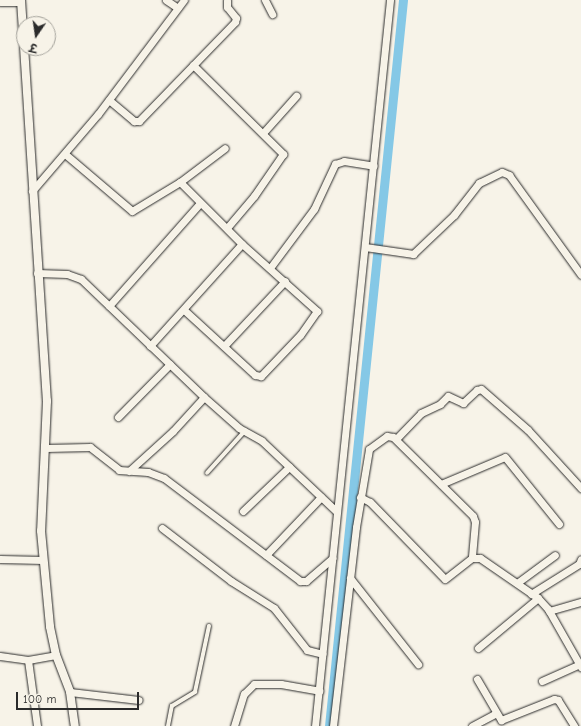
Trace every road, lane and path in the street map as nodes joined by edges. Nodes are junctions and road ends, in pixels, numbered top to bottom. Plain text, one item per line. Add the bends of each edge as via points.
1 (166, 0) edge
2 (184, 0) edge
3 (227, 0) edge
4 (265, 0) edge
5 (390, 0) edge
6 (21, 1) edge
7 (0, 2) edge
8 (178, 8) junction
9 (272, 14) dead end
10 (193, 65) junction
11 (296, 96) dead end
12 (109, 100) junction
13 (263, 133) junction
14 (224, 148) dead end
15 (65, 154) junction
16 (374, 166) junction
17 (180, 182) junction
18 (32, 191) junction
19 (200, 203) junction
20 (227, 228) junction
21 (242, 244) junction
22 (366, 247) junction
23 (270, 268) junction
24 (37, 273) junction
25 (581, 275) edge
26 (285, 281) junction
27 (109, 306) junction
28 (184, 310) junction
29 (150, 346) junction
30 (224, 346) junction
31 (170, 364) junction
32 (204, 397) junction
33 (118, 417) dead end
34 (245, 431) junction
35 (396, 439) junction
36 (46, 448) junction
37 (289, 467) junction
38 (129, 471) junction
39 (207, 473) dead end
40 (441, 484) junction
41 (581, 488) edge
42 (321, 497) junction
43 (360, 497) junction
44 (243, 511) dead end
45 (336, 511) junction
46 (559, 524) dead end
47 (162, 528) dead end
48 (266, 555) junction
49 (554, 555) dead end
50 (332, 558) junction
51 (472, 558) junction
52 (0, 559) edge
53 (581, 559) edge
54 (43, 560) junction
55 (350, 578) junction
56 (517, 583) junction
57 (531, 594) junction
58 (538, 598) junction
59 (581, 602) edge
60 (549, 611) junction
61 (209, 626) dead end
62 (478, 648) dead end
63 (323, 654) junction
64 (0, 656) edge
65 (56, 656) junction
66 (28, 660) junction
67 (418, 664) dead end
68 (580, 666) edge
69 (477, 679) dead end
70 (542, 681) dead end
71 (319, 691) junction
72 (70, 692) junction
73 (139, 700) dead end
74 (496, 714) junction
75 (36, 726) edge
76 (75, 726) edge
77 (168, 726) edge
78 (234, 726) edge
79 (315, 726) edge
80 (333, 726) edge
81 (472, 726) edge
82 (574, 726) edge

1 - 8 street
2 - 8 street
3 - 10 street via 236,20
4 - 9 street
5 - 16 street
6 - 7 street
6 - 18 street
8 - 12 street
10 - 12 street via 138,122
10 - 13 street
11 - 13 street
12 - 15 street
13 - 20 street via 282,150 282,157
14 - 17 street
15 - 17 street via 132,211
15 - 18 street
16 - 22 street
16 - 23 street via 337,162 314,209
17 - 19 street
18 - 24 street
19 - 20 street
19 - 27 street
20 - 21 street
21 - 23 street
21 - 28 street
22 - 25 street via 413,254 454,215 479,183 502,172 509,175
22 - 45 street
23 - 26 street
24 - 27 street via 72,274
24 - 36 street via 46,401
26 - 30 street
26 - 30 street via 318,311 264,375 255,375
27 - 29 street
28 - 29 street
28 - 30 street
29 - 31 street
31 - 32 street
31 - 33 street
32 - 34 street
32 - 38 street via 173,431
34 - 37 street via 262,441
34 - 39 lane
35 - 40 street
35 - 41 street via 421,414 440,404 448,396 463,403 481,389 528,430
35 - 43 street via 387,436 367,450
36 - 38 street via 90,447 119,470
36 - 54 street via 41,531
37 - 42 street
37 - 44 street
38 - 48 street via 148,472 164,478
40 - 46 street via 505,457
40 - 51 street via 474,519
42 - 45 street
42 - 48 street
43 - 51 street via 370,502 444,579
43 - 55 street
45 - 50 street
47 - 63 street via 231,581 274,608 307,650
48 - 50 street via 303,582
49 - 56 street
50 - 63 street
51 - 56 street via 486,560
52 - 54 street
53 - 57 street via 579,564
54 - 65 street via 50,627
55 - 67 street
55 - 80 street
56 - 57 street
57 - 58 street
58 - 60 street
58 - 62 street
59 - 60 street
60 - 68 street
61 - 77 lane via 195,692 172,706
63 - 71 street
64 - 66 street
65 - 66 street
65 - 72 street
66 - 75 street
68 - 70 street
69 - 74 street
71 - 78 street via 281,684 254,684 244,694
71 - 79 street
72 - 73 street
72 - 76 street
74 - 81 street
74 - 82 street via 502,721 556,699

